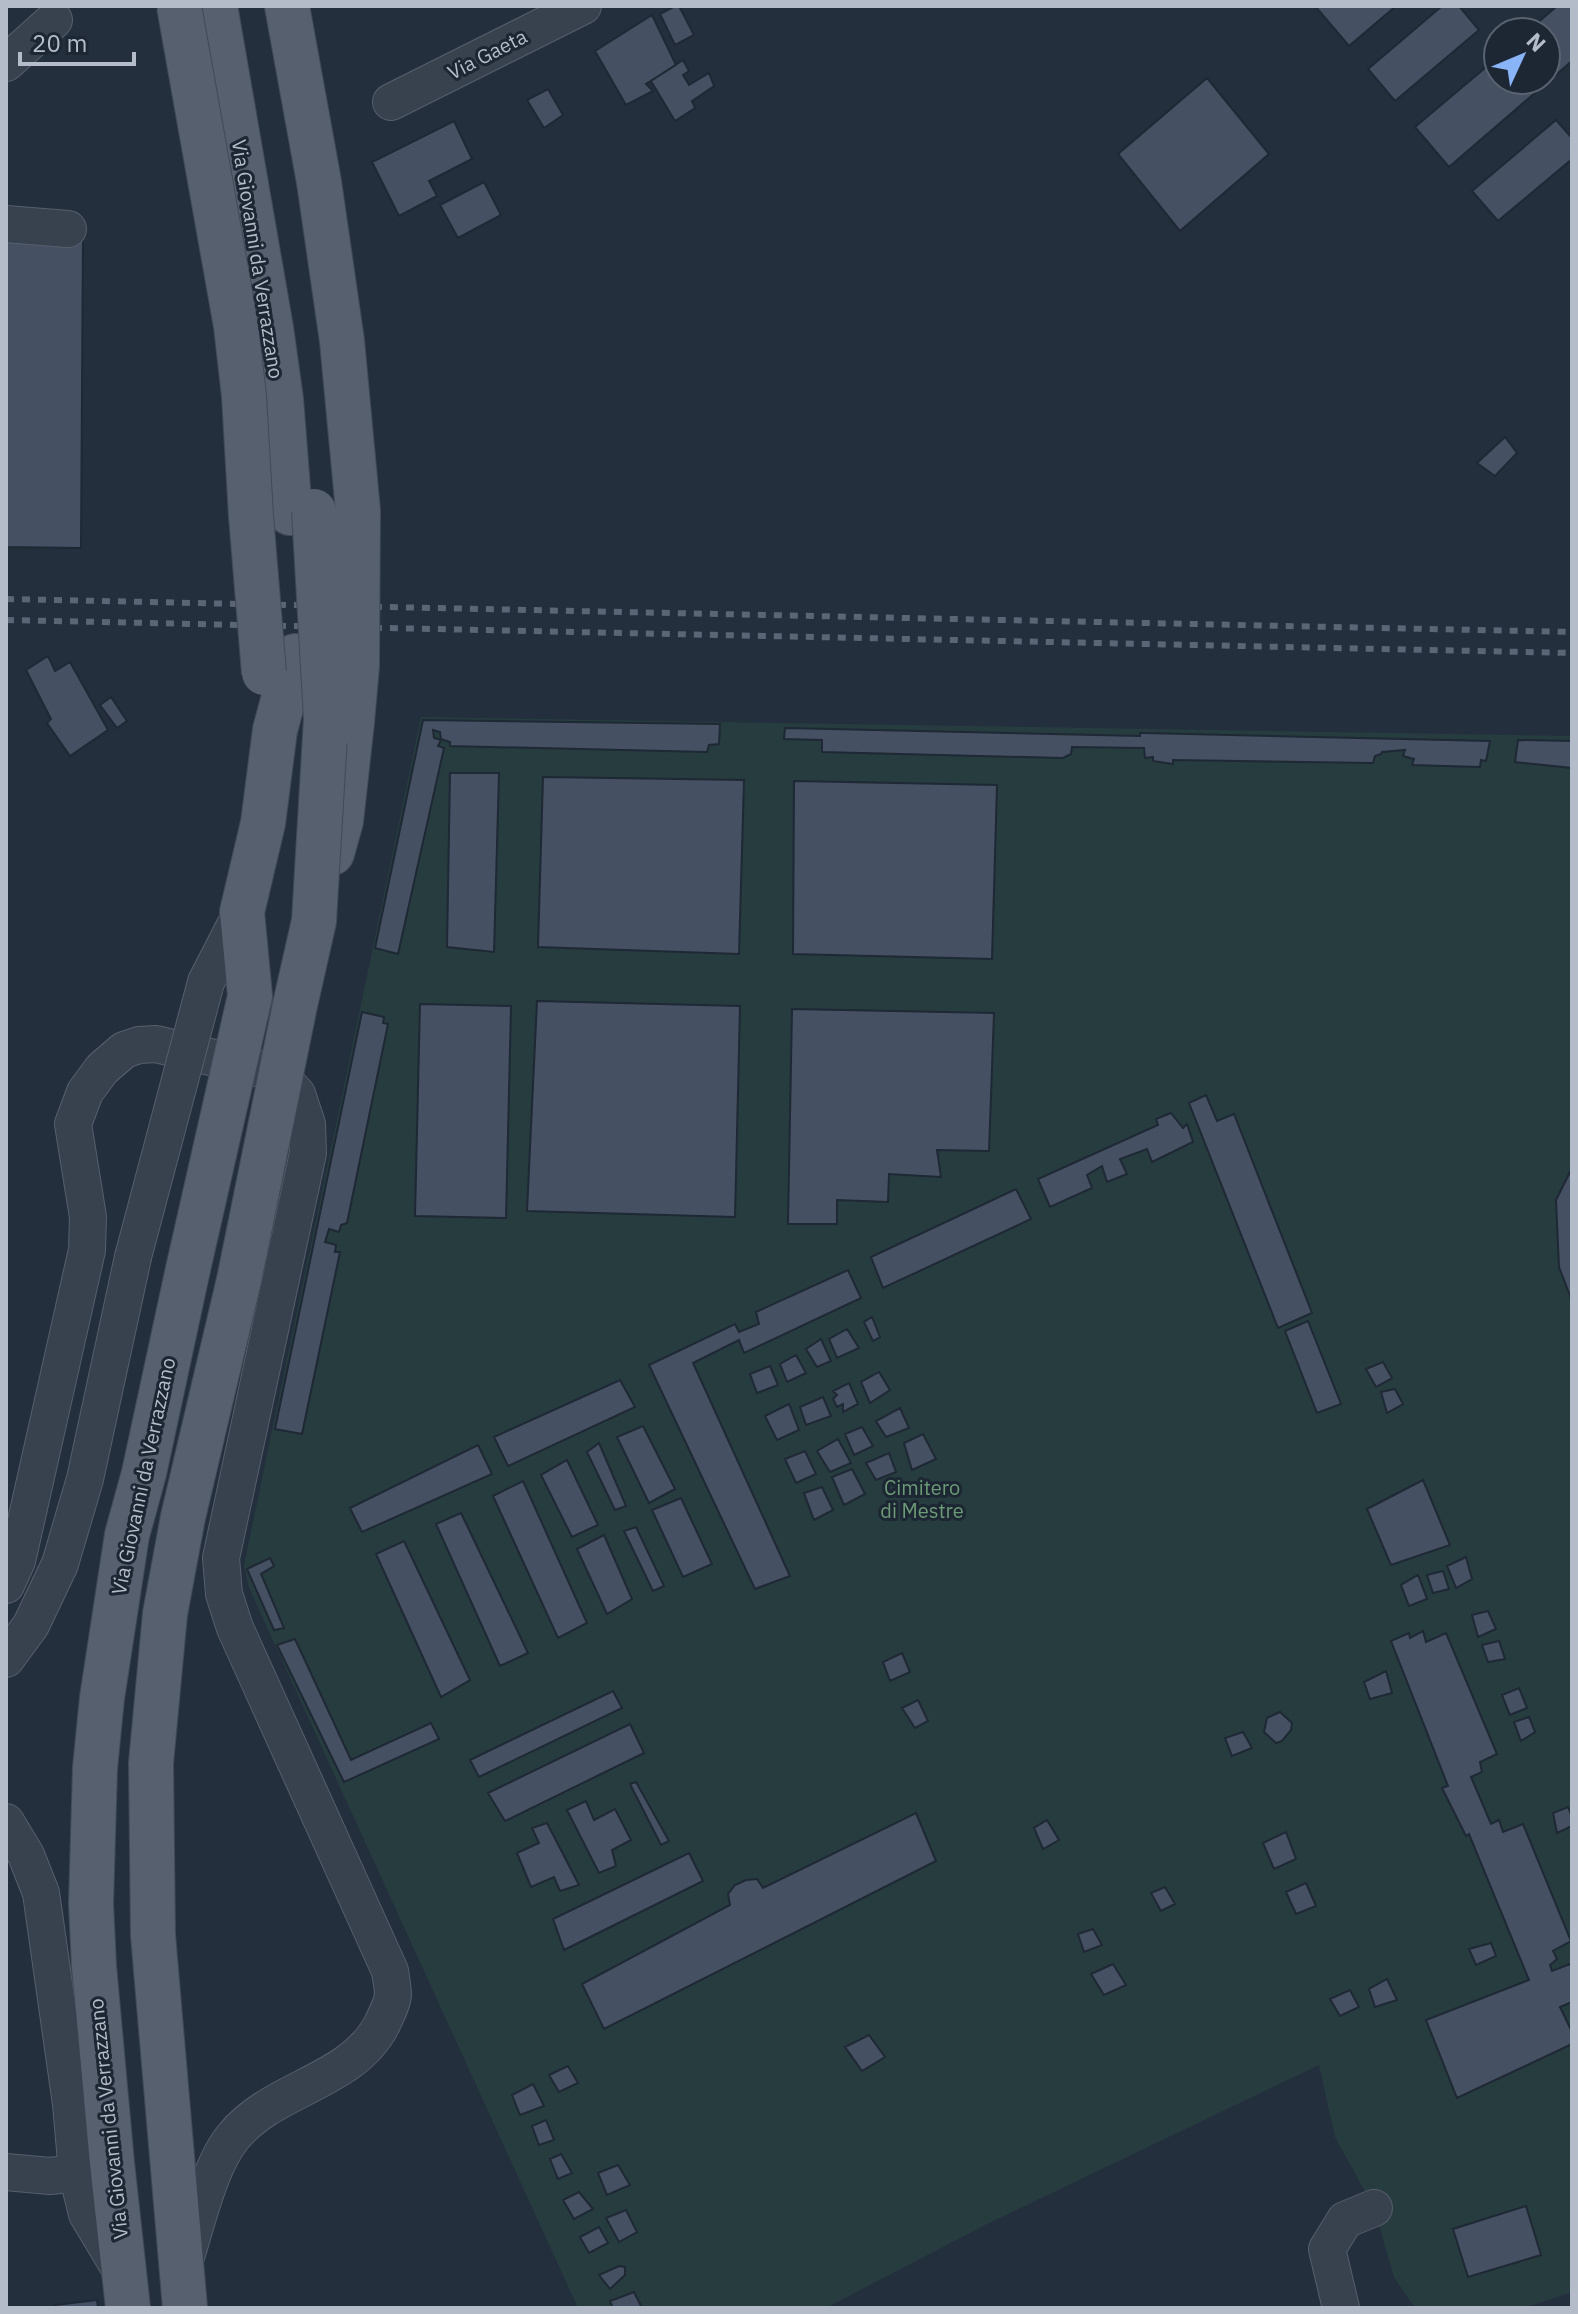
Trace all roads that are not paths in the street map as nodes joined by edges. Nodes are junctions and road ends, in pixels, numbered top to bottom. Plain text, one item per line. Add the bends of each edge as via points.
1 (179, 6) edge
2 (215, 6) edge
3 (242, 6) edge
4 (287, 6) edge
5 (583, 6) edge
6 (54, 20) dead end
7 (6, 63) edge
8 (391, 102) dead end
9 (6, 224) edge
10 (68, 229) dead end
11 (302, 512) junction
12 (275, 730) junction
13 (242, 912) junction
14 (314, 921) junction
15 (6, 1585) edge
16 (6, 1659) edge
17 (6, 1822) edge
18 (6, 2172) edge
19 (77, 2173) junction
20 (1374, 2208) dead end
21 (183, 2290) edge
22 (126, 2292) edge
23 (1341, 2308) edge

1 - 12 main road, bridge via 236,326 264,673
2 - 11 main road, Via Giovanni da Verrazzano
3 - 11 main road, Via Giovanni da Verrazzano via 307,401
4 - 14 main road, bridge via 338,309 358,511 352,722 341,821
5 - 8 street, Via Gaeta
6 - 7 street
9 - 10 street
11 - 12 main road, Via Giovanni da Verrazzano via 295,656
11 - 14 main road, bridge via 326,719
12 - 13 main road, Via Giovanni da Verrazzano, bridge via 263,823
13 - 16 street, bridge via 206,982 60,1564 31,1625
13 - 22 main road, Via Giovanni da Verrazzano, bridge via 250,996 127,1535 95,1768 94,1966
14 - 21 main road, bridge via 183,1517 157,1690 151,1763 153,1935
15 - 21 street via 17,1561 87,1250 88,1217 73,1124 85,1092 102,1069 139,1045 156,1044 277,1073 297,1094 307,1124 308,1153 221,1558 224,1594 390,1971 393,1994 367,2047 349,2063 260,2111 231,2139 215,2170
17 - 19 street via 41,1893
18 - 19 street
19 - 22 street via 87,2214
20 - 23 street via 1345,2220 1327,2249

